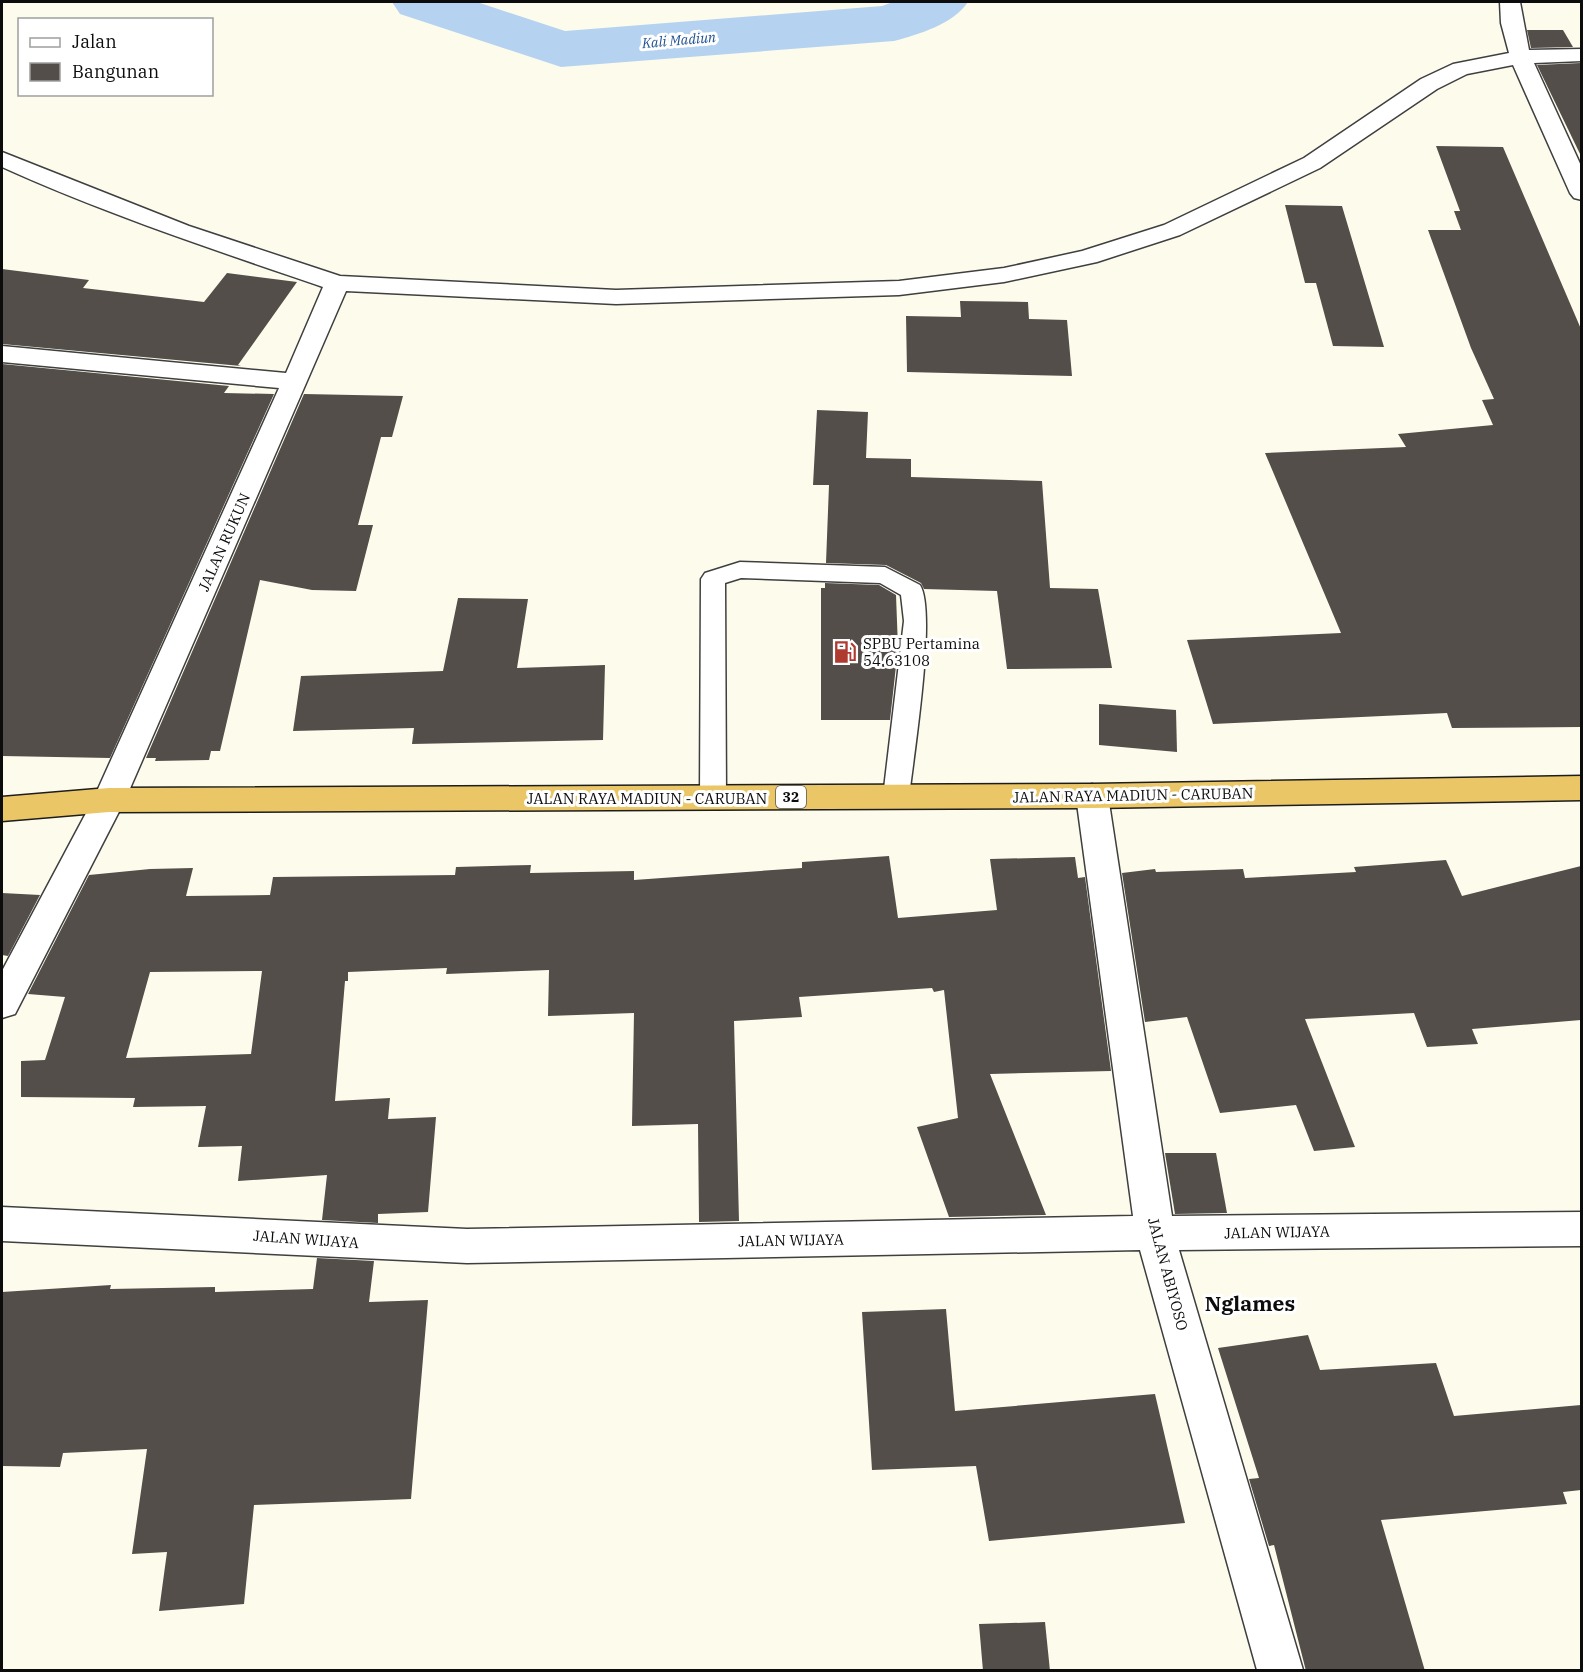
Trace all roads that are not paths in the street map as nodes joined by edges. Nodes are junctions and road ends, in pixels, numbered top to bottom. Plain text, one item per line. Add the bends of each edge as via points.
1 (1510, 2) edge
2 (1581, 55) edge
3 (1521, 57) junction
4 (2, 159) edge
5 (1581, 193) edge
6 (337, 283) junction
7 (2, 354) edge
8 (296, 382) junction
9 (1581, 788) edge
10 (1092, 796) junction
11 (896, 797) junction
12 (713, 798) junction
13 (109, 800) junction
14 (2, 809) edge
15 (2, 1004) edge
16 (2, 1224) edge
17 (1581, 1229) edge
18 (1155, 1233) junction
19 (1280, 1671) edge

1 - 3 street via 1509,14
2 - 3 street
3 - 5 street
3 - 6 street via 1461,69 1429,84 1312,163 1172,230 1088,257 1004,275 899,288 616,297
4 - 6 street via 181,231
6 - 8 street, JALAN RUKUN
7 - 8 street
8 - 13 street, JALAN RUKUN
9 - 10 highway, JALAN RAYA MADIUN - CARUBAN / 32
10 - 11 highway, JALAN RAYA MADIUN - CARUBAN / 32
10 - 18 street, JALAN ABIYOSO
11 - 12 highway, JALAN RAYA MADIUN - CARUBAN / 32
11 - 12 lane via 916,621 912,591 885,575 740,570 713,579
12 - 13 highway, JALAN RAYA MADIUN - CARUBAN / 32
13 - 14 highway, JALAN RAYA MADIUN - CARUBAN / 32
13 - 15 street, JALAN RUKUN
16 - 18 street, JALAN WIJAYA via 467,1246
17 - 18 street, JALAN WIJAYA
18 - 19 street, JALAN ABIYOSO

